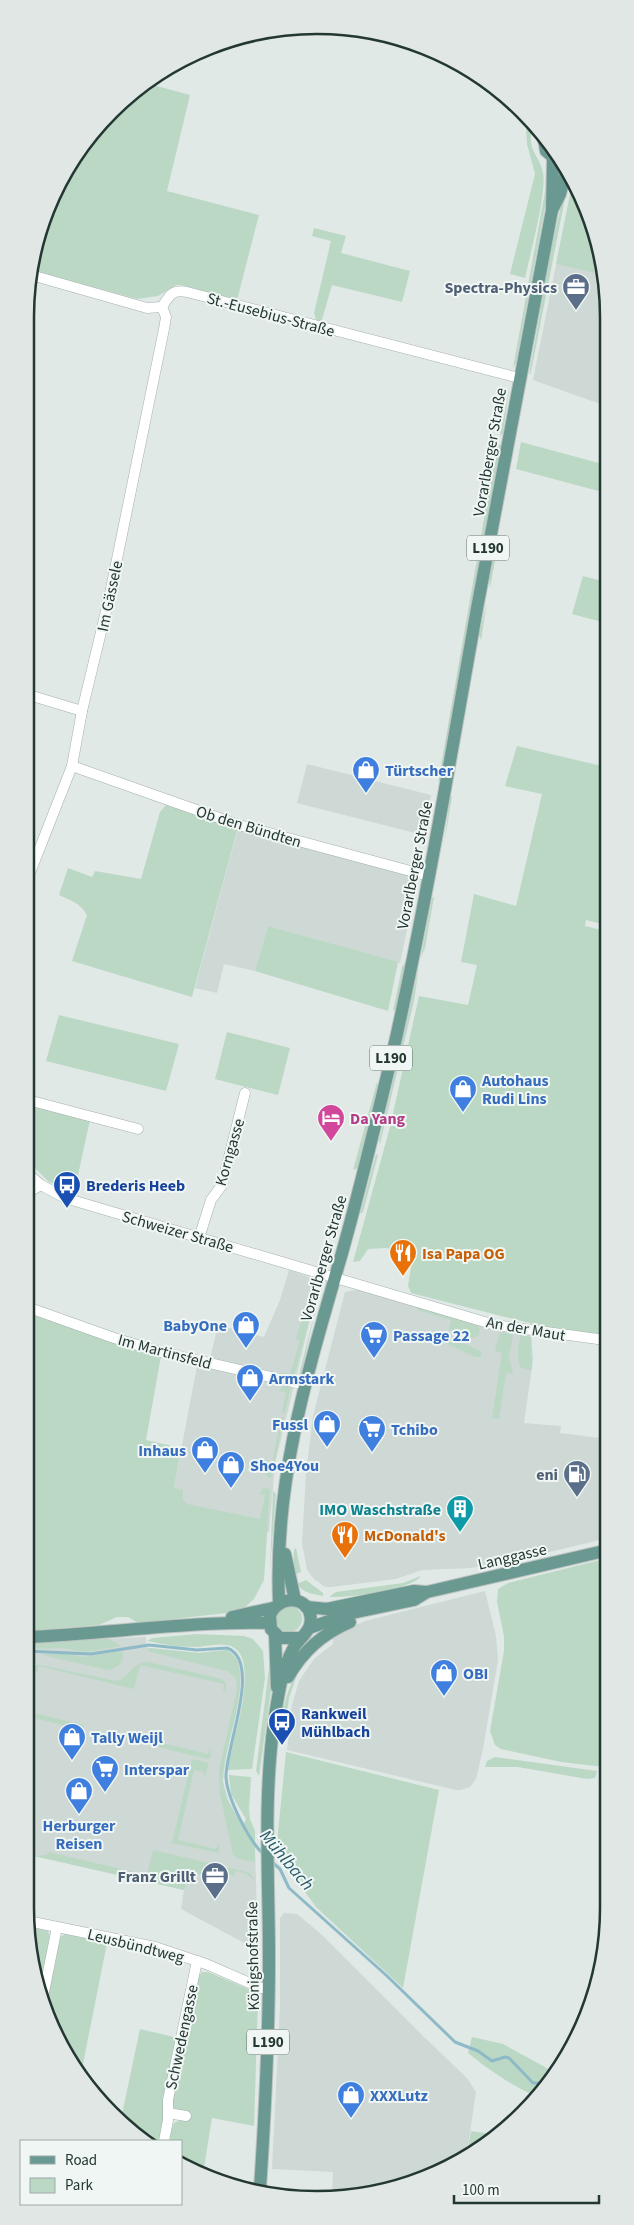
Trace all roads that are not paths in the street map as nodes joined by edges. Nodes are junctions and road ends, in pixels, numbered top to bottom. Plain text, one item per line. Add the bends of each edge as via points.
1 (557, 166) edge
2 (564, 179) edge
3 (552, 210) junction
4 (36, 278) edge
5 (162, 307) junction
6 (519, 378) junction
7 (34, 697) edge
8 (82, 711) junction
9 (72, 766) junction
10 (34, 863) edge
11 (429, 876) junction
12 (245, 1093) dead end
13 (34, 1102) edge
14 (138, 1129) dead end
15 (34, 1179) edge
16 (41, 1185) junction
17 (34, 1190) edge
18 (199, 1238) junction
19 (334, 1277) junction
20 (34, 1309) edge
21 (600, 1339) edge
22 (306, 1385) junction
23 (281, 1519) junction
24 (278, 1550) junction
25 (600, 1552) edge
26 (428, 1592) junction
27 (301, 1603) junction
28 (276, 1605) junction
29 (381, 1607) junction
30 (258, 1612) junction
31 (182, 1626) junction
32 (309, 1628) junction
33 (273, 1630) junction
34 (34, 1636) edge
35 (299, 1638) junction
36 (279, 1692) junction
37 (266, 1869) joint
38 (34, 1923) edge
39 (57, 1927) junction
40 (197, 1961) junction
41 (45, 1987) edge
42 (269, 1988) junction
43 (168, 2113) junction
44 (186, 2116) dead end
45 (164, 2140) edge
46 (260, 2186) edge

1 - 3 main road, Vorarlberger Straße / L190
2 - 3 main road, Vorarlberger Straße / L190
3 - 6 main road, Vorarlberger Straße / L190
4 - 5 street via 147,308
5 - 6 street, St.-Eusebius-Straße via 169,295 177,291 187,292
5 - 8 street, Im Gässele via 166,317 164,329 108,603
6 - 11 main road, Vorarlberger Straße / L190
7 - 8 street
8 - 9 street, Im Gässele
9 - 10 street, Im Gässele
9 - 11 street, Ob den Bündten via 239,825
11 - 19 main road, Vorarlberger Straße / L190 via 387,1075
12 - 18 street, Korngasse via 222,1185 211,1200
13 - 14 street
15 - 16 street, Schweizer Straße
16 - 17 street
16 - 18 street, Schweizer Straße via 65,1198
18 - 19 street, Schweizer Straße
19 - 21 street, An der Maut via 495,1325
19 - 22 main road, Vorarlberger Straße / L190
20 - 22 street, Im Martinsfeld via 161,1352
22 - 23 main road, Vorarlberger Straße / L190 via 287,1466
23 - 24 main road, Vorarlberger Straße / L190
23 - 27 main road, Vorarlberger Straße / L190 via 286,1565
24 - 28 main road, Vorarlberger Straße / L190
24 - 30 main road via 271,1594
25 - 26 main road, Langgasse
26 - 27 main road, Langgasse via 414,1591 327,1609
26 - 29 main road, Langgasse via 414,1600
27 - 28 main road
27 - 32 main road, Vorarlberger Straße / L190 via 310,1618
28 - 30 main road
28 - 33 main road, Vorarlberger Straße / L190
29 - 32 main road, Langgasse
29 - 36 main road via 314,1642 295,1664
30 - 31 main road
31 - 33 main road
31 - 34 main road
32 - 35 main road, Vorarlberger Straße / L190
33 - 35 main road via 286,1639
33 - 36 main road, Vorarlberger Straße / L190
35 - 36 main road, Vorarlberger Straße / L190 via 287,1660
36 - 37 main road, Vorarlberger Straße / L190 via 268,1769
37 - 42 main road, Königshofstraße / L190
38 - 39 street, Leusbündtweg
39 - 40 street, Leusbündtweg via 155,1947
39 - 41 street
40 - 42 street, Leusbündtweg via 261,1988
40 - 43 street, Schwedengasse
42 - 46 main road, Königshofstraße / L190
43 - 44 street, Schwedengasse
43 - 45 street, Schwedengasse

